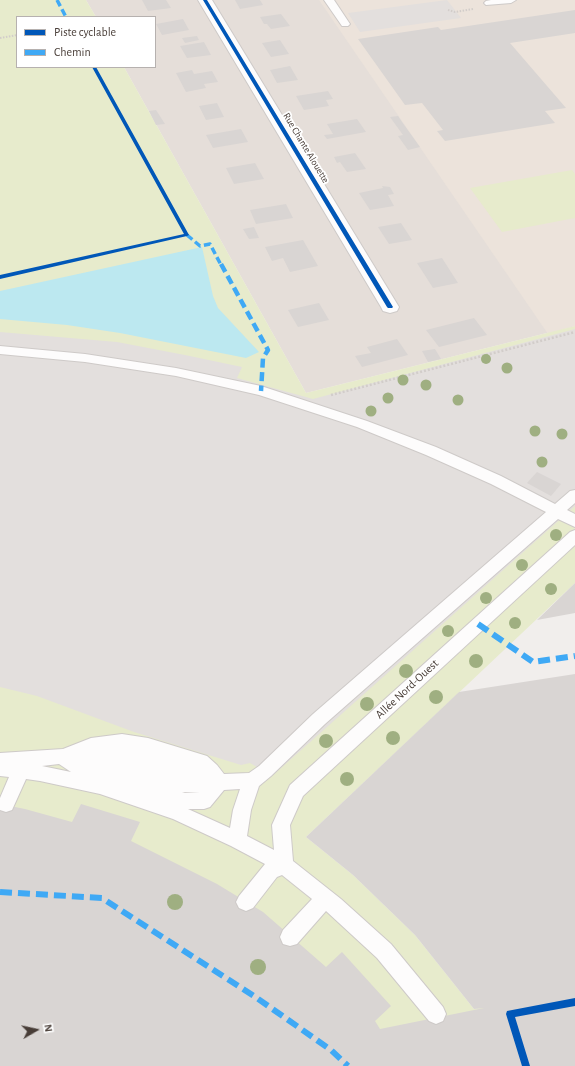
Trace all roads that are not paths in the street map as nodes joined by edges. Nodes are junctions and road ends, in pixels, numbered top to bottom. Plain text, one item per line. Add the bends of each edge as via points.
1 (205, 0) edge
2 (329, 0) edge
3 (511, 0) edge
4 (489, 3) road end
5 (345, 24) dead end
6 (390, 307) dead end
7 (0, 350) edge
8 (575, 495) edge
9 (556, 512) junction
10 (575, 521) edge
11 (575, 536) edge
12 (62, 757) junction
13 (0, 761) edge
14 (0, 768) edge
15 (21, 771) junction
16 (252, 781) junction
17 (220, 782) junction
18 (6, 804) dead end
19 (237, 840) junction
20 (284, 865) junction
21 (325, 898) junction
22 (246, 902) dead end
23 (290, 937) dead end
24 (436, 1014) dead end

1 - 6 street, Rue Chante Alouette
2 - 5 lane
3 - 4 lane
7 - 9 lane via 85,358 176,372 261,391 362,424 431,451 496,480
8 - 9 lane
9 - 10 lane
9 - 16 lane
11 - 20 lane, Allée Nord-Ouest via 296,791 281,825
12 - 13 lane
12 - 17 lane via 92,754 130,756
12 - 17 lane via 86,772 185,801 204,801
14 - 15 lane
15 - 18 lane
15 - 19 lane via 100,786 178,813
16 - 17 lane
16 - 19 lane via 242,810
19 - 20 lane
20 - 21 lane
20 - 22 lane via 270,871
21 - 23 lane
21 - 24 lane via 384,951

